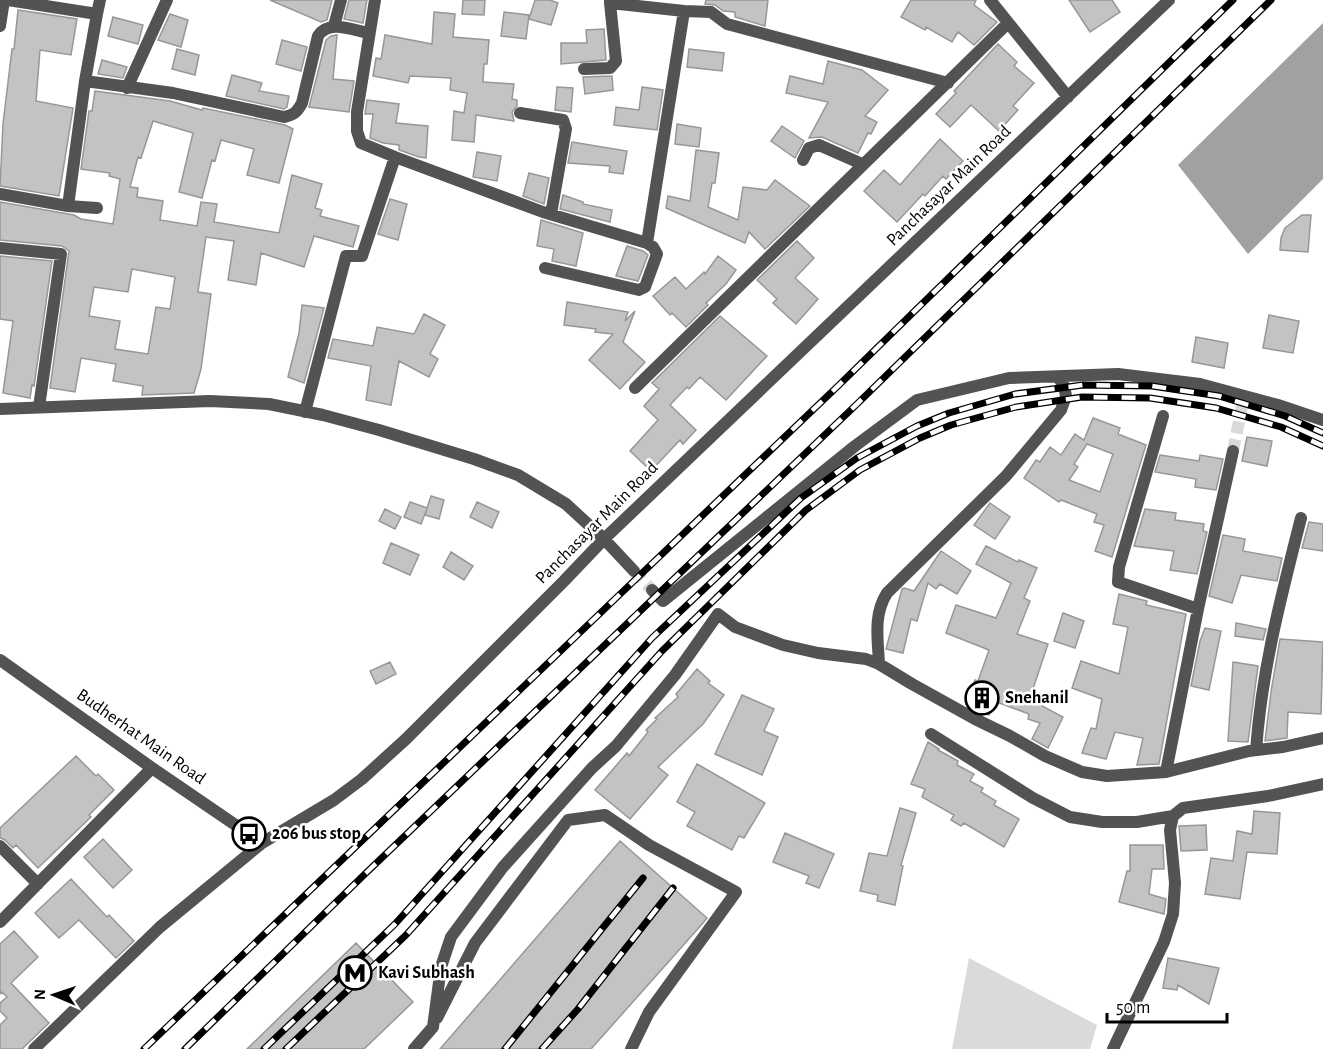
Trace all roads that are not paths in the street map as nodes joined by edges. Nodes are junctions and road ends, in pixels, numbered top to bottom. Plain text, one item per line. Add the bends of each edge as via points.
1 (6, 0) edge
2 (100, 0) edge
3 (167, 0) edge
4 (341, 0) edge
5 (375, 0) edge
6 (990, 0) edge
7 (1169, 0) edge
8 (610, 2) edge
9 (684, 11) junction
10 (97, 14) junction
11 (1007, 24) junction
12 (0, 26) edge
13 (334, 27) junction
14 (369, 33) junction
15 (584, 69) dead end
16 (85, 81) junction
17 (948, 83) junction
18 (127, 88) junction
19 (1068, 97) junction
20 (519, 113) dead end
21 (395, 158) junction
22 (803, 160) dead end
23 (862, 164) junction
24 (0, 194) edge
25 (68, 206) junction
26 (97, 208) dead end
27 (551, 214) junction
28 (647, 243) junction
29 (0, 248) edge
30 (545, 268) dead end
31 (1058, 376) junction
32 (635, 388) dead end
33 (39, 407) junction
34 (0, 409) edge
35 (305, 412) junction
36 (1163, 416) dead end
37 (1323, 420) edge
38 (1233, 451) tunnel mouth
39 (1302, 518) dead end
40 (604, 538) junction
41 (634, 571) tunnel mouth
42 (652, 590) tunnel mouth
43 (1198, 609) junction
44 (0, 660) edge
45 (879, 664) junction
46 (931, 734) dead end
47 (1323, 738) edge
48 (1256, 750) junction
49 (152, 768) junction
50 (1166, 772) junction
51 (1323, 784) edge
52 (1173, 816) junction
53 (262, 843) junction
54 (0, 846) edge
55 (38, 884) junction
56 (0, 922) edge
57 (433, 1027) junction
58 (34, 1049) edge
59 (414, 1049) edge
60 (631, 1049) edge
61 (1113, 1049) edge

1 - 10 street
1 - 12 street
2 - 10 street
3 - 18 street
4 - 13 street
5 - 14 street
6 - 11 street
7 - 19 street, Panchasayar Main Road
8 - 9 street
8 - 15 street via 616,61 610,68
9 - 17 street via 711,12 726,24
9 - 28 street
10 - 16 street
11 - 17 street
11 - 19 street
13 - 14 street
13 - 18 street via 326,27 318,36 302,103 292,116
14 - 21 street via 357,130 361,142
16 - 18 street
16 - 25 street
17 - 23 street
19 - 40 street, Panchasayar Main Road
20 - 27 street via 556,117 563,120 566,129
21 - 27 street
21 - 35 street via 362,256 346,256
22 - 23 street via 809,148 819,145
23 - 32 street
24 - 25 street
25 - 26 street
27 - 28 street
28 - 30 street via 657,254 645,287 639,290
29 - 33 street via 61,255
31 - 37 street via 1118,374 1200,384
31 - 42 street via 1009,378 917,400 663,602
31 - 45 street via 1066,396 1061,410 1006,476 883,599 877,621
33 - 34 street
33 - 35 street via 210,401 269,404
35 - 40 street via 379,430 518,475 566,504
36 - 43 street via 1118,582
38 - 43 street
39 - 48 street via 1266,665
40 - 41 street
40 - 53 street, Panchasayar Main Road via 362,779
43 - 50 street
44 - 49 street, Budherhat Main Road
45 - 50 street via 1045,756 1082,772 1107,776
45 - 57 street via 783,645 735,627 718,614 675,675 616,746 503,867 451,937 441,967
46 - 52 street via 1033,798 1071,817 1137,822
47 - 48 street
48 - 50 street
49 - 53 street, Budherhat Main Road
49 - 55 street
51 - 52 street via 1183,808
52 - 61 street via 1173,914 1164,942
53 - 58 street, Panchasayar Main Road via 160,927
54 - 55 street
55 - 56 street
57 - 59 street
57 - 60 street via 476,943 568,820 605,814 649,845 736,892 649,1012

